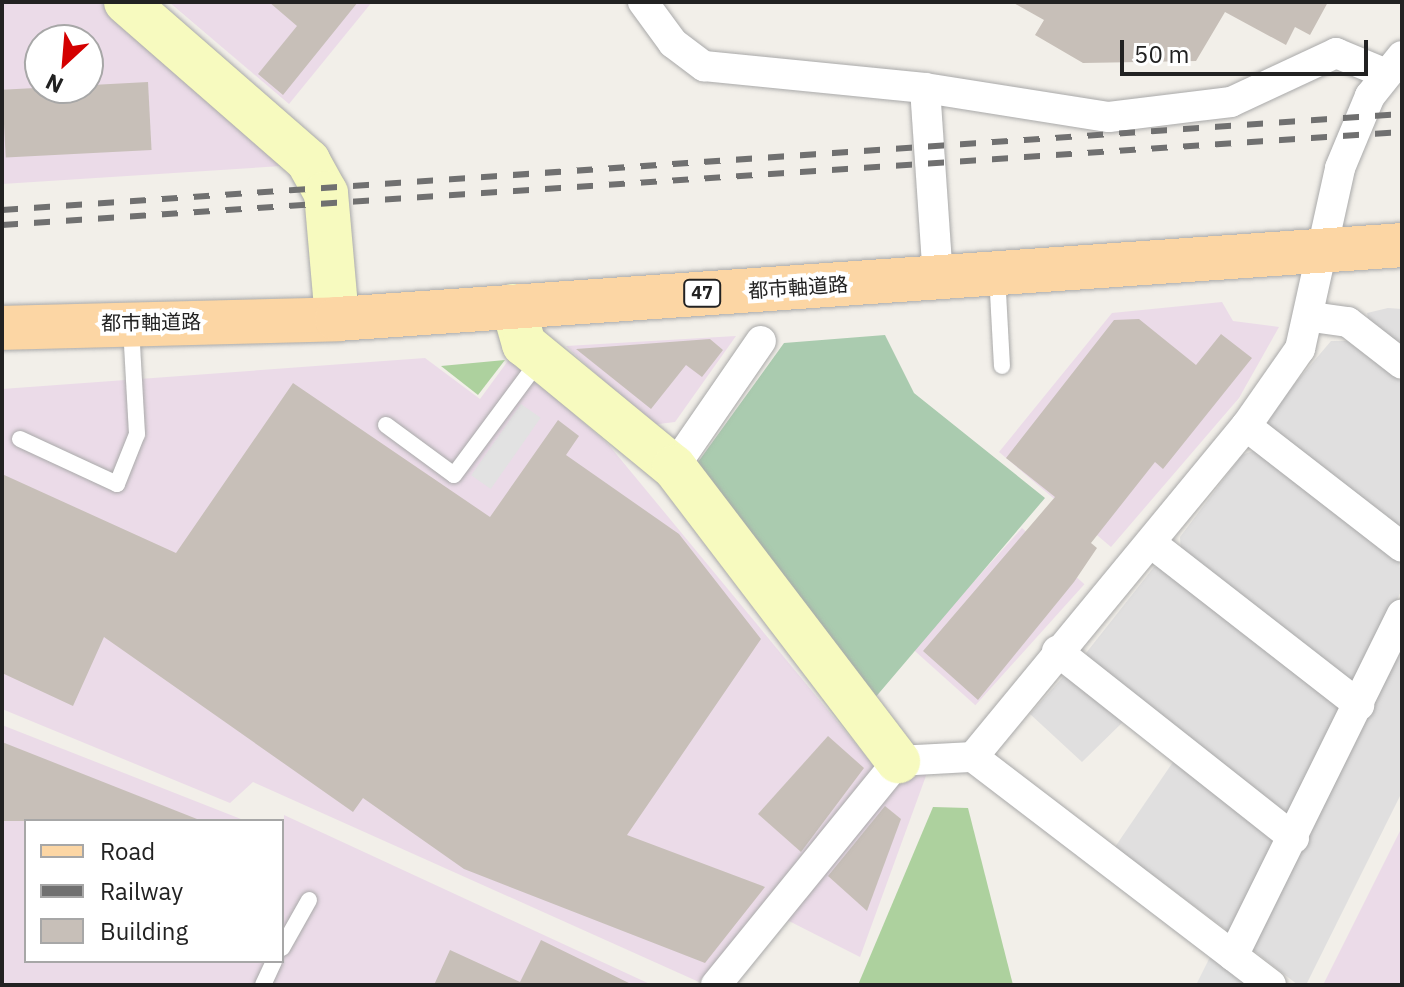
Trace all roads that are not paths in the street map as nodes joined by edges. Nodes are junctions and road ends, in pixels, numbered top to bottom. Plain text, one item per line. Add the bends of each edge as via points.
1 (126, 2) edge
2 (643, 2) edge
3 (1393, 64) edge
4 (925, 88) junction
5 (1402, 245) edge
6 (1323, 249) junction
7 (997, 273) junction
8 (938, 278) junction
9 (513, 306) junction
10 (1312, 317) junction
11 (337, 319) junction
12 (130, 321) junction
13 (2, 328) edge
14 (761, 341) dead end
15 (541, 358) junction
16 (1402, 364) edge
17 (1002, 366) dead end
18 (386, 425) dead end
19 (1246, 426) junction
20 (20, 439) dead end
21 (674, 467) junction
22 (1151, 543) junction
23 (1402, 547) edge
24 (1402, 614) edge
25 (1057, 651) junction
26 (1359, 705) junction
27 (973, 757) junction
28 (898, 761) junction
29 (1294, 838) junction
30 (309, 900) dead end
31 (284, 944) edge
32 (1233, 956) junction
33 (273, 963) edge
34 (263, 985) edge
35 (716, 985) edge
36 (1271, 985) edge

1 - 11 street via 308,161 326,193
2 - 4 street via 673,43 704,66
3 - 4 street via 1336,53 1231,102 1109,117
3 - 6 street via 1340,168
4 - 8 street
5 - 6 main road, 都市軸道路 / 47
6 - 7 main road, 都市軸道路 / 47
6 - 10 street
7 - 8 main road, 都市軸道路 / 47
7 - 17 lane
8 - 9 main road, 都市軸道路 / 47
9 - 11 main road, 都市軸道路 / 47
9 - 15 street via 524,344
10 - 16 street via 1348,322
10 - 19 street via 1300,349
11 - 12 main road, 都市軸道路 / 47
12 - 13 main road, 都市軸道路 / 47
12 - 20 lane via 137,434 117,484
14 - 21 street
15 - 18 lane via 454,475
15 - 21 street
19 - 22 street
19 - 23 street
21 - 28 street
22 - 25 street
22 - 26 street
24 - 26 street
25 - 27 street
25 - 29 street
26 - 29 street
27 - 28 street
27 - 32 street
28 - 35 street
29 - 32 street
30 - 31 lane
32 - 36 street
33 - 34 lane

